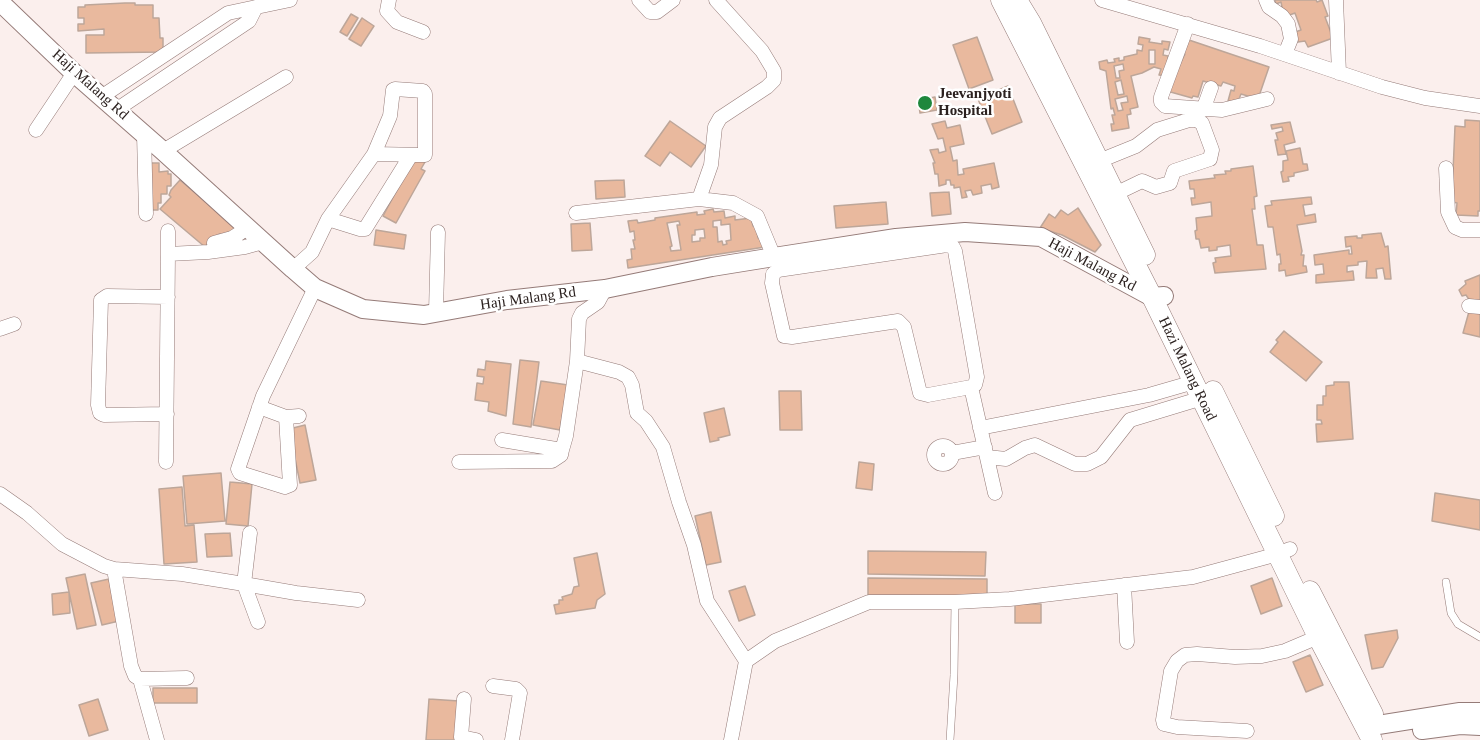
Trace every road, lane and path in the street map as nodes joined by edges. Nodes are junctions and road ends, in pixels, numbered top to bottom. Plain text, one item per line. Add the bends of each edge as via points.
1 (290, 0) edge
2 (389, 0) edge
3 (639, 0) edge
4 (673, 0) edge
5 (716, 0) edge
6 (1001, 0) edge
7 (1017, 0) edge
8 (1102, 0) edge
9 (1266, 0) edge
10 (1336, 0) edge
11 (0, 2) edge
12 (256, 7) junction
13 (1188, 24) junction
14 (423, 32) dead end
15 (1285, 54) junction
16 (1040, 60) junction
17 (74, 73) junction
18 (1339, 73) junction
19 (286, 77) dead end
20 (1211, 88) dead end
21 (101, 97) junction
22 (1267, 99) dead end
23 (1480, 106) edge
24 (116, 110) junction
25 (1203, 110) junction
26 (36, 130) dead end
27 (144, 134) junction
28 (163, 151) junction
29 (374, 154) junction
30 (411, 155) junction
31 (1099, 160) junction
32 (1446, 168) dead end
33 (1115, 194) junction
34 (699, 199) junction
35 (576, 213) dead end
36 (146, 214) dead end
37 (328, 219) junction
38 (246, 226) junction
39 (1480, 230) edge
40 (168, 231) dead end
41 (438, 232) dead end
42 (262, 242) junction
43 (214, 243) dead end
44 (168, 254) junction
45 (774, 256) junction
46 (293, 269) junction
47 (1154, 287) junction
48 (315, 288) junction
49 (605, 289) junction
50 (168, 297) junction
51 (436, 312) junction
52 (14, 324) dead end
53 (0, 329) edge
54 (577, 361) junction
55 (971, 387) junction
56 (1203, 391) junction
57 (259, 407) junction
58 (167, 414) junction
59 (980, 428) junction
60 (502, 440) dead end
61 (562, 450) junction
62 (986, 452) junction
63 (952, 453) dead end
64 (166, 462) dead end
65 (459, 462) dead end
66 (995, 493) dead end
67 (0, 494) edge
68 (250, 533) dead end
69 (1284, 551) junction
70 (114, 569) junction
71 (1446, 582) dead end
72 (244, 584) junction
73 (1124, 585) junction
74 (358, 600) dead end
75 (955, 603) junction
76 (258, 622) dead end
77 (1318, 637) junction
78 (1480, 637) edge
79 (1127, 642) dead end
80 (746, 661) junction
81 (187, 678) dead end
82 (140, 679) junction
83 (493, 686) dead end
84 (464, 699) dead end
85 (1480, 712) edge
86 (1480, 726) edge
87 (1246, 731) dead end
88 (1177, 734) edge
89 (1376, 735) edge
90 (157, 740) edge
91 (476, 740) edge
92 (512, 740) edge
93 (730, 740) edge
94 (950, 740) edge

1 - 12 street
2 - 14 street via 387,11 398,22
3 - 4 street via 650,12 657,12
5 - 34 street via 762,51 774,71 774,80 720,118 715,127 711,165
6 - 16 main road, Hazi Malang Road
7 - 16 main road, Hazi Malang Road
8 - 13 street
9 - 15 street via 1288,24 1291,39
10 - 18 street
11 - 17 street, Haji Malang Rd
12 - 21 street via 222,16
12 - 24 street via 249,21
13 - 15 street
13 - 25 street via 1161,102 1165,106
15 - 18 street
16 - 31 main road, Hazi Malang Road
16 - 47 main road, Hazi Malang Road
17 - 21 street, Haji Malang Rd
17 - 26 street
18 - 23 street via 1425,98
19 - 28 street
20 - 25 street
21 - 24 street, Haji Malang Rd
22 - 25 street via 1222,110
24 - 27 street, Haji Malang Rd
27 - 28 street, Haji Malang Rd
27 - 36 street
28 - 38 street, Haji Malang Rd
29 - 30 street
29 - 30 street via 390,116 393,90 419,89 425,94 426,152 423,156
29 - 37 street
30 - 37 street via 365,229
31 - 33 main road, Hazi Malang Road
31 - 33 street via 1136,146 1157,130 1189,120 1202,123 1212,150 1210,159 1174,171 1170,183 1156,188 1142,182
32 - 39 street via 1448,212 1455,227
33 - 47 main road, Hazi Malang Road
34 - 35 street
34 - 45 street via 733,203 757,216
37 - 46 street via 312,252
38 - 42 street, Haji Malang Rd
38 - 43 street via 240,233
40 - 44 street
41 - 51 street
42 - 44 street via 208,252
42 - 46 street, Haji Malang Rd
44 - 50 street
45 - 47 street, Haji Malang Rd via 965,232 1041,237
45 - 49 street, Haji Malang Rd
46 - 48 street, Haji Malang Rd
47 - 56 main road, Hazi Malang Road
48 - 51 street, Haji Malang Rd via 363,309 424,315
48 - 57 street
49 - 51 street, Haji Malang Rd
49 - 54 street via 579,320
50 - 58 street
50 - 58 street via 107,296 101,300 98,405 104,415
52 - 53 street
54 - 61 street
54 - 80 street via 619,372 632,385 637,413 663,447 707,601
55 - 55 street via 977,376 953,247 945,245 778,270 773,274 782,331 787,338 898,321 904,327 920,393
55 - 59 street
56 - 59 street via 1149,395
56 - 62 street via 1131,420 1101,457 1087,464 1075,464 1035,446 1005,459
56 - 69 main road, Hazi Malang Road
57 - 57 street via 238,472 285,487 291,482 292,416
58 - 64 street
59 - 62 street
60 - 61 street
61 - 65 street via 552,461
62 - 63 street
62 - 66 street
67 - 70 street via 62,544
68 - 72 street
69 - 73 street via 1193,577
69 - 77 main road, Hazi Malang Road
69 - 89 main road, Hazi Malang Road
70 - 72 street
70 - 82 street via 131,666
71 - 78 lane via 1451,613 1458,624
72 - 74 street
72 - 76 street
73 - 75 street
73 - 79 street
75 - 80 street via 868,602 775,641
75 - 94 lane
77 - 88 street via 1262,656 1185,655 1171,670 1163,720
77 - 89 main road, Hazi Malang Road
80 - 93 street
81 - 82 street
82 - 90 street
83 - 92 street via 520,693
84 - 91 street via 461,737
85 - 89 street via 1460,712
86 - 89 street
87 - 88 street

